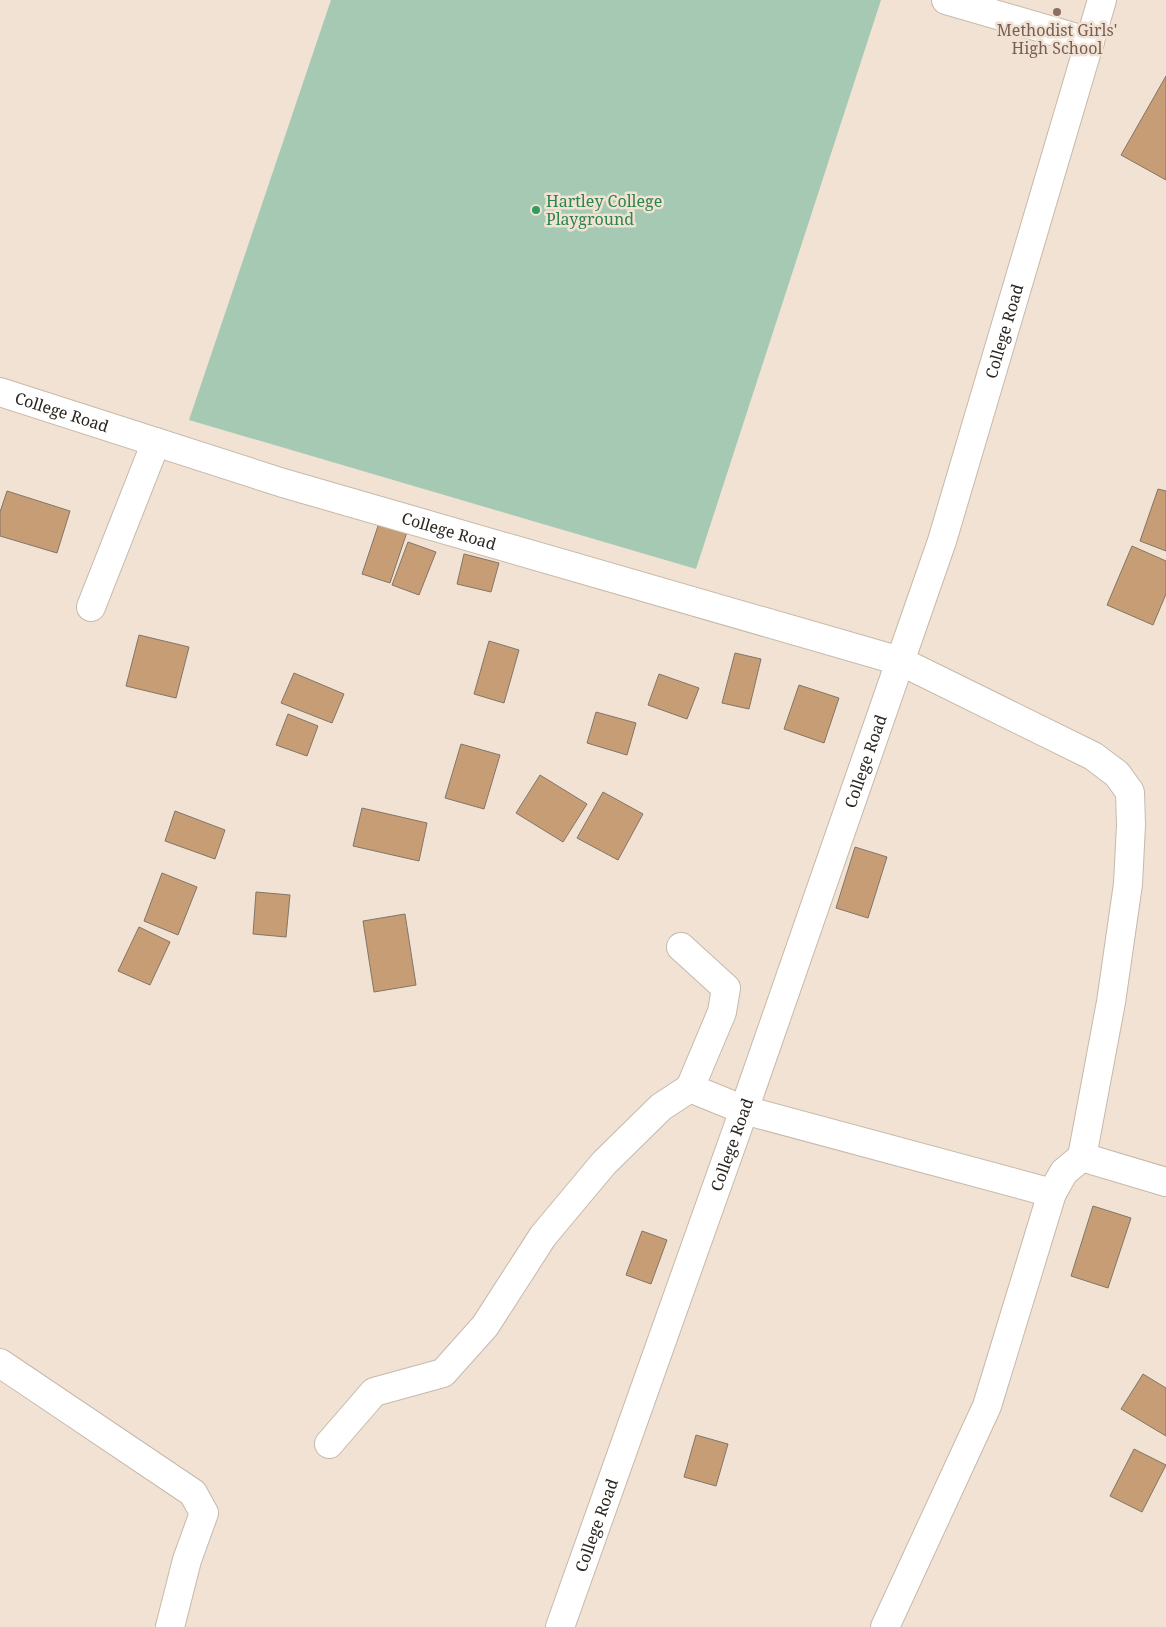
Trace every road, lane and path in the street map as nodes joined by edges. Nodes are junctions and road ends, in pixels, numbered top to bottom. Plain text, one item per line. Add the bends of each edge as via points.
1 (946, 0) edge
2 (1102, 0) edge
3 (1090, 42) junction
4 (0, 392) edge
5 (156, 442) junction
6 (91, 607) dead end
7 (900, 661) junction
8 (681, 948) dead end
9 (690, 1088) junction
10 (744, 1110) junction
11 (1082, 1157) junction
12 (1166, 1182) edge
13 (1052, 1193) junction
14 (0, 1363) edge
15 (329, 1444) dead end
16 (170, 1627) edge
17 (560, 1627) edge
18 (885, 1627) edge

1 - 3 street
2 - 3 street, College Road
3 - 7 street, College Road via 942,541
4 - 5 street, College Road
5 - 6 street
5 - 7 street, College Road via 283,482
7 - 10 street, College Road
7 - 11 street via 1093,756 1117,774 1130,792 1128,884 1111,1002
8 - 9 street via 726,988 722,1012
9 - 10 street
9 - 15 street via 661,1107 604,1163 543,1236 485,1326 443,1373 374,1392
10 - 13 street
10 - 17 street, College Road
11 - 12 street
11 - 13 street via 1064,1172
13 - 18 street via 987,1406
14 - 16 street via 193,1493 204,1513 187,1560

